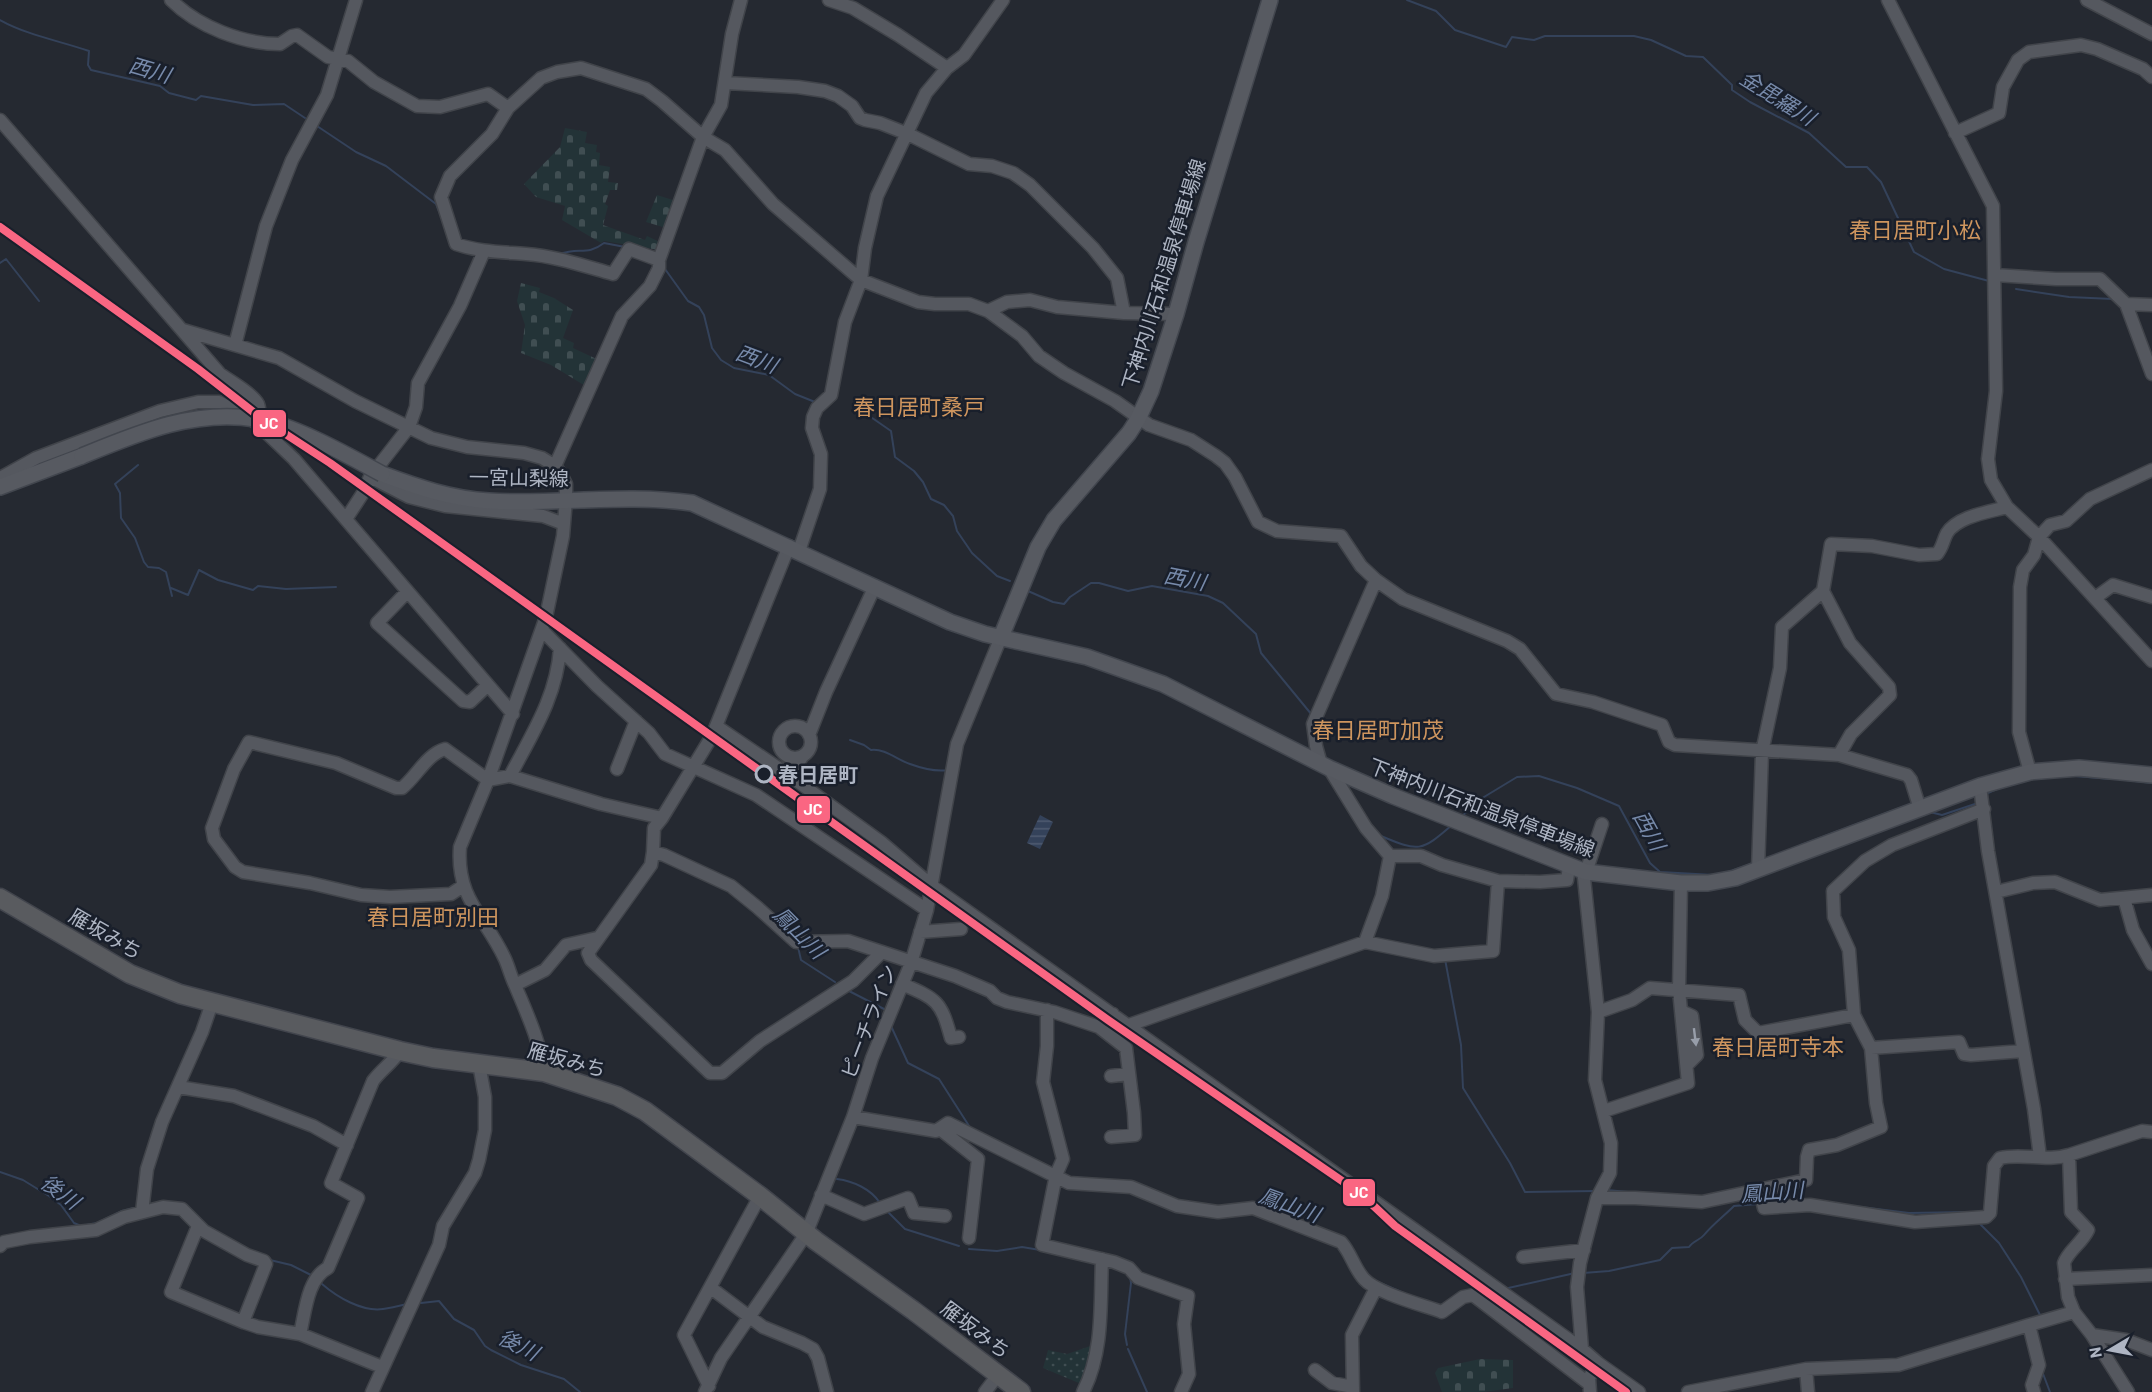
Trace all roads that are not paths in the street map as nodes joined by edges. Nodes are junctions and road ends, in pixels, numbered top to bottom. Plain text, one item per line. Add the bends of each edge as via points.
1 (171, 0) edge
2 (356, 0) edge
3 (741, 0) edge
4 (829, 0) edge
5 (1003, 0) edge
6 (1270, 0) edge
7 (1888, 0) edge
8 (2087, 0) edge
9 (2152, 34) edge
10 (339, 59) junction
11 (947, 68) junction
12 (2152, 77) edge
13 (726, 83) junction
14 (508, 108) junction
15 (0, 120) edge
16 (1955, 133) junction
17 (908, 134) junction
18 (703, 137) junction
19 (484, 251) junction
20 (659, 260) junction
21 (1995, 275) junction
22 (861, 280) junction
23 (2126, 304) junction
24 (2152, 305) edge
25 (988, 311) junction
26 (1124, 313) junction
27 (1176, 314) junction
28 (183, 330) junction
29 (235, 345) junction
30 (2152, 374) edge
31 (252, 419) junction
32 (1138, 419) junction
33 (410, 427) junction
34 (555, 466) junction
35 (2152, 471) edge
36 (376, 476) junction
37 (1, 483) edge
38 (566, 499) junction
39 (2007, 507) junction
40 (346, 519) junction
41 (564, 524) junction
42 (2039, 537) junction
43 (794, 549) junction
44 (1376, 580) junction
45 (875, 586) junction
46 (1823, 591) junction
47 (407, 592) junction
48 (2152, 597) edge
49 (2095, 598) junction
50 (542, 630) junction
51 (1001, 637) junction
52 (560, 648) junction
53 (2152, 661) edge
54 (488, 685) junction
55 (826, 692) junction
56 (513, 714) junction
57 (636, 722) junction
58 (716, 726) junction
59 (797, 726) junction
60 (810, 735) junction
61 (1762, 752) junction
62 (1839, 755) junction
63 (802, 757) junction
64 (1325, 766) junction
65 (692, 767) junction
66 (617, 769) dead end
67 (2030, 772) junction
68 (2152, 775) edge
69 (510, 776) junction
70 (790, 776) junction
71 (488, 780) junction
72 (1980, 786) junction
73 (1920, 809) junction
74 (1984, 809) junction
75 (662, 818) junction
76 (1602, 824) dead end
77 (653, 852) junction
78 (1390, 856) junction
79 (1758, 864) junction
80 (1569, 867) junction
81 (1586, 872) junction
82 (1498, 881) junction
83 (1681, 883) junction
84 (463, 886) junction
85 (932, 886) junction
86 (1996, 892) junction
87 (2152, 895) edge
88 (0, 898) edge
89 (2124, 898) junction
90 (927, 910) junction
91 (961, 929) dead end
92 (920, 932) junction
93 (597, 938) junction
94 (1365, 942) junction
95 (881, 953) junction
96 (911, 963) junction
97 (2152, 964) edge
98 (902, 984) junction
99 (515, 985) junction
100 (1679, 990) junction
101 (212, 1003) junction
102 (1047, 1011) junction
103 (1598, 1012) junction
104 (1113, 1014) junction
105 (1854, 1015) junction
106 (1129, 1025) junction
107 (1099, 1027) junction
108 (959, 1037) dead end
109 (1871, 1048) junction
110 (400, 1051) junction
111 (2023, 1051) junction
112 (480, 1064) junction
113 (544, 1072) junction
114 (1129, 1074) junction
115 (1111, 1076) dead end
116 (178, 1087) junction
117 (1604, 1111) junction
118 (853, 1117) junction
119 (940, 1129) junction
120 (2152, 1132) edge
121 (1111, 1137) dead end
122 (347, 1145) junction
123 (2069, 1155) junction
124 (2040, 1157) junction
125 (1056, 1176) junction
126 (821, 1195) junction
127 (760, 1196) junction
128 (1597, 1198) junction
129 (1762, 1198) junction
130 (142, 1212) junction
131 (945, 1216) dead end
132 (198, 1226) junction
133 (806, 1234) junction
134 (969, 1238) dead end
135 (0, 1246) edge
136 (1584, 1250) junction
137 (1523, 1257) dead end
138 (1102, 1259) junction
139 (2152, 1275) edge
140 (2066, 1279) junction
141 (711, 1288) junction
142 (1376, 1288) junction
143 (2074, 1312) junction
144 (747, 1318) junction
145 (243, 1322) junction
146 (2029, 1324) junction
147 (300, 1334) junction
148 (2092, 1335) junction
149 (1582, 1349) junction
150 (2152, 1350) edge
151 (1598, 1363) junction
152 (382, 1367) junction
153 (1806, 1369) junction
154 (1315, 1370) dead end
155 (998, 1374) junction
156 (1589, 1384) edge
157 (707, 1389) edge
158 (1353, 1389) edge
159 (372, 1392) edge
160 (827, 1392) edge
161 (985, 1392) edge
162 (1021, 1392) edge
163 (1083, 1392) edge
164 (1181, 1392) edge
165 (1639, 1392) edge
166 (1688, 1392) edge
167 (1808, 1392) edge
168 (2034, 1392) edge
169 (2128, 1392) edge

1 - 10 street via 199,21 240,38 280,44 297,35 328,57
2 - 10 street
3 - 13 street
4 - 11 street via 853,8
5 - 11 street via 964,55
6 - 27 main road, 下神内川石和温泉停車場線
7 - 16 street
8 - 9 street
10 - 14 street via 417,106 440,107 488,94
10 - 29 street via 327,95 292,160 266,226
11 - 17 street via 926,93
12 - 16 street via 2143,69 2081,45 2029,52 2018,60 2003,87 1999,113
13 - 17 street via 825,91 852,106 860,118
13 - 18 street via 721,105
14 - 18 street via 541,78 581,68 646,90
14 - 19 street via 492,135 450,176 441,197 456,244
15 - 28 street
16 - 21 street via 1993,206
17 - 22 street via 877,196
17 - 26 street via 969,164 1013,173 1030,185 1117,278
18 - 20 street
18 - 22 street via 724,150 773,204
19 - 20 street via 567,261 613,274 629,249
19 - 33 street via 444,340 418,383
20 - 34 street via 650,286 622,316
21 - 23 street via 2100,279
21 - 39 street via 1995,391 1988,459 1992,480
22 - 25 street via 918,302 969,304
22 - 43 street via 845,322 831,395 813,417 820,454 820,489
23 - 24 street
23 - 30 street
25 - 26 street via 1007,302 1030,300 1057,307
25 - 32 street via 1022,336 1039,356
26 - 27 street
27 - 32 main road, 下神内川石和温泉停車場線
28 - 29 street
28 - 31 street via 220,374 258,404 260,423
29 - 33 street via 279,357
31 - 37 street via 219,402 198,402 160,411 36,458
31 - 40 street via 294,459
32 - 44 street via 1191,440 1225,463 1258,522 1277,531 1341,536 1361,566
32 - 51 main road, 下神内川石和温泉停車場線 via 1054,520 1038,548
33 - 34 street via 448,444 524,453
33 - 36 street
34 - 38 street via 566,484
35 - 42 street via 2090,499 2066,521 2050,525
36 - 37 main road, 一宮山梨線, bridge via 332,447 286,428 257,419 227,416 172,423
36 - 38 main road, 一宮山梨線 via 456,497 490,501
36 - 40 street
36 - 41 street via 409,496 445,506 543,516
38 - 41 street
38 - 43 main road, 一宮山梨線 via 692,503
39 - 42 street
39 - 46 street via 1955,524 1937,554 1831,544
40 - 47 street
41 - 50 street
42 - 49 street
42 - 67 street via 2034,555 2023,570 2020,587 2019,732
43 - 45 main road, 一宮山梨線
43 - 58 street
44 - 61 street via 1403,599 1507,641 1520,650 1556,694 1662,725 1669,742 1676,745
44 - 64 street via 1315,718 1316,746
45 - 51 main road, 一宮山梨線 via 950,622
45 - 55 street
46 - 61 street via 1782,627 1780,668
46 - 62 street via 1850,643 1889,687 1890,695 1851,734
47 - 54 street
47 - 54 street via 377,623 463,701 470,702
48 - 49 street via 2113,585
49 - 53 street
50 - 52 street
50 - 56 street
51 - 64 main road, 下神内川石和温泉停車場線 via 1087,657 1162,684
51 - 85 street, ピーチライン via 957,744
52 - 57 street
52 - 69 street via 552,693
54 - 56 street
55 - 59 street via 810,716
55 - 60 street
56 - 71 street
57 - 65 street via 665,754
57 - 66 street
58 - 65 street
58 - 70 street
59 - 60 street
59 - 63 street via 783,731 779,741 786,755
60 - 63 street via 811,745
61 - 62 street
61 - 79 street
62 - 73 street via 1907,775
63 - 70 street
64 - 78 street via 1366,828
64 - 80 main road, 下神内川石和温泉停車場線
65 - 75 street
65 - 90 street via 756,795
67 - 68 main road, 下神内川石和温泉停車場線 via 2079,768
67 - 72 main road, 下神内川石和温泉停車場線
69 - 71 street
69 - 75 street
70 - 85 street via 881,842
71 - 84 street via 460,847
71 - 84 street via 445,749 432,756 402,788 396,788 336,763 249,742 234,769 212,828 214,839 243,872 390,897 451,894
72 - 73 main road, 下神内川石和温泉停車場線
72 - 74 street
73 - 79 main road, 下神内川石和温泉停車場線
74 - 86 street
74 - 105 street via 1892,845 1865,861 1833,891 1834,917 1849,950
75 - 77 street via 654,828
76 - 81 street
77 - 93 street via 651,865
77 - 95 street via 731,886 796,942 848,940
78 - 82 street via 1421,856
78 - 94 street via 1382,896
79 - 83 main road, 下神内川石和温泉停車場線 via 1735,878
80 - 81 main road, 下神内川石和温泉停車場線
80 - 82 street via 1567,880
81 - 83 main road, 下神内川石和温泉停車場線
81 - 103 street
82 - 94 street via 1493,951 1434,956
83 - 100 street
84 - 99 street via 506,960
85 - 90 street, ピーチライン
85 - 104 street
86 - 89 street via 2033,882 2055,882 2100,900
86 - 111 street
87 - 89 street
88 - 101 highway, 雁坂みち via 130,974
89 - 97 street via 2133,930
90 - 92 street, ピーチライン
91 - 92 street
92 - 96 street, ピーチライン
93 - 95 street via 588,953 591,960 710,1072 722,1074 760,1041 853,981
93 - 99 street via 566,945 545,969
94 - 106 street
95 - 96 street
96 - 98 street, ピーチライン
96 - 102 street via 955,976 1007,1002
98 - 108 street via 937,1002 951,1038
98 - 118 street, ピーチライン
99 - 113 street via 541,1050
100 - 103 street via 1650,988 1632,1000
100 - 105 street via 1739,995 1745,1020 1758,1033
100 - 117 street via 1688,1083
101 - 110 highway, 雁坂みち
101 - 116 street
102 - 107 street
102 - 125 street via 1043,1082 1063,1159
103 - 117 street via 1595,1080
104 - 106 street
104 - 107 street
105 - 109 street
106 - 149 street
107 - 114 street via 1126,1048
109 - 111 street via 1959,1042 1964,1054 1971,1056
109 - 129 street via 1881,1127 1837,1145 1809,1150 1806,1180
110 - 112 highway, 雁坂みち
110 - 122 street via 373,1081
111 - 124 street
112 - 113 highway, 雁坂みち
112 - 152 street via 485,1130 475,1173 443,1226
113 - 127 highway, 雁坂みち via 617,1096 645,1111
114 - 115 street
114 - 121 street via 1135,1135
116 - 122 street via 234,1096 313,1126
116 - 130 street via 147,1169
117 - 128 street via 1611,1143 1610,1173
118 - 119 street
118 - 126 street, ピーチライン
119 - 125 street via 948,1123
119 - 134 street via 978,1159
120 - 123 street via 2142,1131
122 - 147 street via 331,1183 358,1197 328,1268 321,1271 311,1289
123 - 124 street
123 - 140 street via 2071,1212 2088,1230 2065,1258
124 - 129 street via 2000,1158 1994,1166 1990,1213 1986,1217 1915,1222 1810,1205 1764,1208
125 - 138 street via 1042,1245
125 - 142 street via 1069,1183 1131,1187 1177,1206 1218,1212 1253,1208 1341,1242 1363,1278
126 - 131 street via 864,1214 908,1198 914,1213
126 - 133 street, ピーチライン
127 - 133 highway, 雁坂みち
127 - 141 street
128 - 129 street via 1702,1202
128 - 136 street
130 - 132 street via 163,1207 182,1209
130 - 135 street via 96,1230 30,1237
132 - 145 street via 266,1264
132 - 145 street via 171,1292
133 - 144 street, ピーチライン
133 - 155 highway, 雁坂みち
136 - 137 street
136 - 149 street via 1577,1287
138 - 163 street via 1099,1346
138 - 164 street via 1129,1268 1138,1278 1188,1296 1184,1324 1189,1374
139 - 140 street
140 - 143 street
141 - 144 street
141 - 157 street via 684,1335
142 - 156 street via 1442,1312 1463,1297 1473,1295
142 - 158 street via 1352,1335
143 - 146 street
143 - 148 street
144 - 157 street, ピーチライン via 721,1358
144 - 160 street via 813,1349
145 - 147 street
146 - 153 street via 1898,1365
146 - 168 street via 2039,1365 2032,1385
147 - 152 street
148 - 150 street
148 - 169 street
149 - 151 street
151 - 156 street
151 - 165 street
152 - 159 street
153 - 166 street
153 - 167 street
154 - 158 street via 1332,1383
155 - 161 street
155 - 162 highway, 雁坂みち

